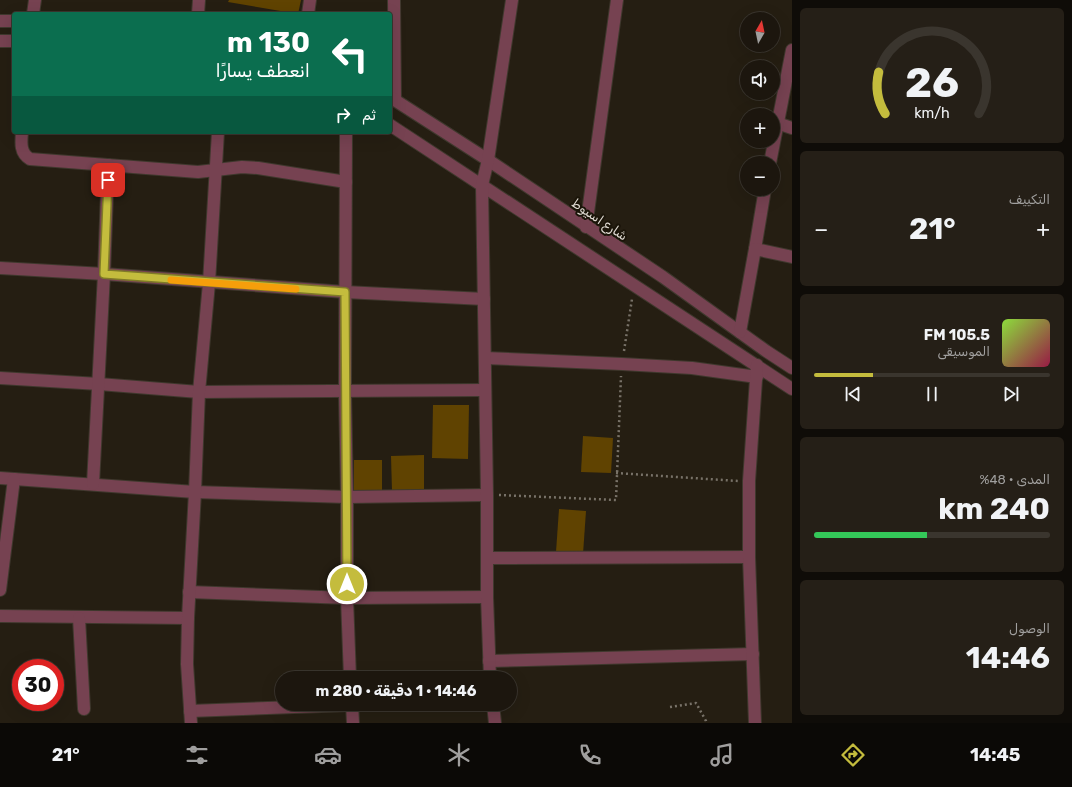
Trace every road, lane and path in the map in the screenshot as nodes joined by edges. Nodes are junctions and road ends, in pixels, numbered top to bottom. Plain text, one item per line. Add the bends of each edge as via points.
1 (35, 0) edge
2 (199, 0) edge
3 (310, 0) edge
4 (394, 0) edge
5 (512, 0) edge
6 (617, 0) edge
7 (33, 12) edge
8 (198, 12) edge
9 (308, 12) edge
10 (0, 21) edge
11 (12, 21) edge
12 (0, 41) edge
13 (12, 41) edge
14 (792, 50) edge
15 (393, 98) edge
16 (780, 109) edge
17 (780, 125) edge
18 (392, 126) edge
19 (792, 128) edge
20 (22, 134) edge
21 (218, 134) edge
22 (346, 134) edge
23 (488, 160) junction
24 (108, 165) junction
25 (215, 171) junction
26 (346, 182) junction
27 (482, 185) junction
28 (764, 196) edge
29 (586, 227) junction
30 (755, 249) junction
31 (792, 257) edge
32 (0, 268) edge
33 (104, 274) junction
34 (209, 283) junction
35 (634, 284) junction
36 (345, 292) junction
37 (484, 299) junction
38 (740, 332) junction
39 (485, 358) junction
40 (622, 364) junction
41 (792, 368) edge
42 (757, 371) junction
43 (0, 378) edge
44 (99, 384) junction
45 (792, 389) edge
46 (485, 390) junction
47 (199, 392) junction
48 (345, 392) junction
49 (616, 473) junction
50 (0, 478) edge
51 (14, 479) junction
52 (749, 481) junction
53 (93, 484) junction
54 (195, 492) junction
55 (487, 495) junction
56 (347, 497) junction
57 (487, 558) junction
58 (749, 558) junction
59 (0, 590) edge
60 (189, 592) junction
61 (487, 597) junction
62 (347, 598) junction
63 (0, 616) edge
64 (79, 618) junction
65 (188, 618) junction
66 (753, 654) junction
67 (489, 661) junction
68 (350, 671) edge
69 (490, 671) edge
70 (670, 707) dead end
71 (84, 709) dead end
72 (275, 710) edge
73 (352, 711) edge
74 (494, 711) edge
75 (191, 717) edge
76 (353, 723) edge
77 (495, 723) edge
78 (706, 723) edge
79 (755, 723) edge

1 - 7 street
2 - 8 street
3 - 9 street
4 - 15 street
5 - 23 street
6 - 29 street
10 - 11 street
12 - 13 street
14 - 16 street
15 - 23 street, شارع اسيوط
17 - 19 street
18 - 27 street
20 - 24 street via 22,152 30,159
21 - 25 street
22 - 26 street
23 - 27 street
23 - 29 street, شارع اسيوط
24 - 25 street
24 - 33 street
25 - 26 street via 242,167 258,168
25 - 34 street
26 - 36 street
27 - 35 street
27 - 37 street
28 - 30 street
29 - 38 street, شارع اسيوط via 663,277
30 - 31 street
30 - 38 street
32 - 33 street
33 - 34 street
33 - 44 street
34 - 36 street
34 - 47 street
35 - 40 path
35 - 42 street
36 - 37 street
36 - 48 street
37 - 39 street
38 - 41 street, شارع اسيوط
39 - 40 street
39 - 46 street
40 - 42 street
40 - 49 path
42 - 45 street
42 - 52 street
43 - 44 street
44 - 47 street
44 - 53 street
46 - 48 street
46 - 55 street
47 - 48 street
47 - 54 street
48 - 56 street
49 - 52 path
49 - 55 path via 616,500
50 - 51 street
51 - 53 street
51 - 59 street
52 - 58 street
53 - 54 street
54 - 56 street
54 - 60 street
55 - 56 street
55 - 57 street
56 - 62 street
57 - 58 street
57 - 61 street
58 - 66 street
60 - 62 street
60 - 65 street
61 - 62 street
61 - 67 street
62 - 68 street
63 - 64 street
64 - 65 street
64 - 71 street
65 - 75 street via 187,664
66 - 67 street
66 - 79 street
67 - 69 street
70 - 78 path via 696,703
72 - 75 street
73 - 76 street
74 - 77 street

